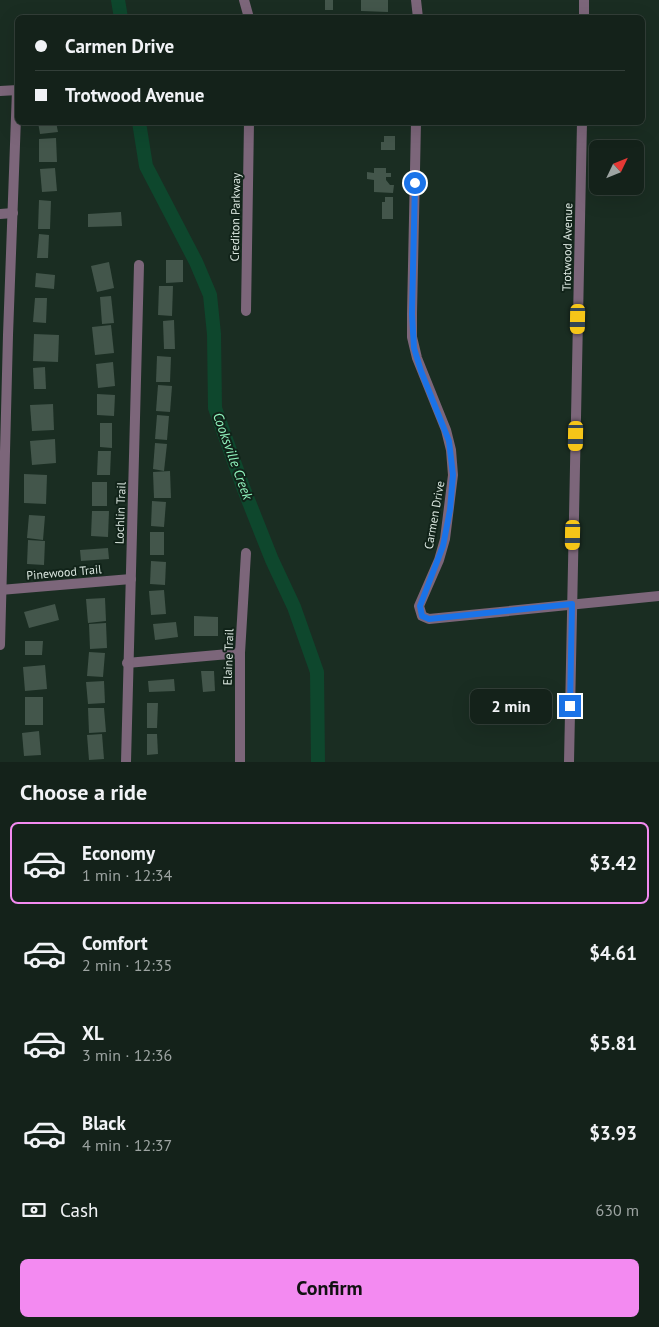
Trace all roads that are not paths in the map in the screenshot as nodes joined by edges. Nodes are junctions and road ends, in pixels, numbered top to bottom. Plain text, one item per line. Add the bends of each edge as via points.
1 (244, 0) edge
2 (416, 0) edge
3 (584, 0) edge
4 (248, 15) edge
5 (418, 15) edge
6 (584, 15) edge
7 (15, 90) edge
8 (0, 91) edge
9 (16, 125) edge
10 (249, 125) edge
11 (416, 125) edge
12 (582, 125) edge
13 (13, 213) junction
14 (0, 214) edge
15 (140, 265) dead end
16 (246, 311) dead end
17 (4, 335) edge
18 (2, 457) edge
19 (246, 554) dead end
20 (130, 579) junction
21 (1, 590) edge
22 (659, 596) edge
23 (572, 604) junction
24 (0, 645) edge
25 (240, 653) junction
26 (127, 663) junction
27 (126, 762) edge
28 (240, 762) edge
29 (569, 762) edge

1 - 4 street
2 - 5 street
3 - 6 street
7 - 8 street
9 - 13 street
10 - 16 street, Crediton Parkway
11 - 23 street, Carmen Drive via 412,337 421,371 449,441 453,475 445,539 421,600 420,613 429,619
12 - 23 street, Trotwood Avenue
13 - 14 street
13 - 17 street
15 - 20 street, Lochlin Trail
17 - 18 street
18 - 21 street
19 - 25 street, Elaine Trail
20 - 21 street, Pinewood Trail
20 - 26 street, Lochlin Trail
21 - 24 street
22 - 23 street, Carmen Drive
23 - 29 street, Trotwood Avenue
25 - 26 street
25 - 28 street, Elaine Trail
26 - 27 street, Lochlin Trail

